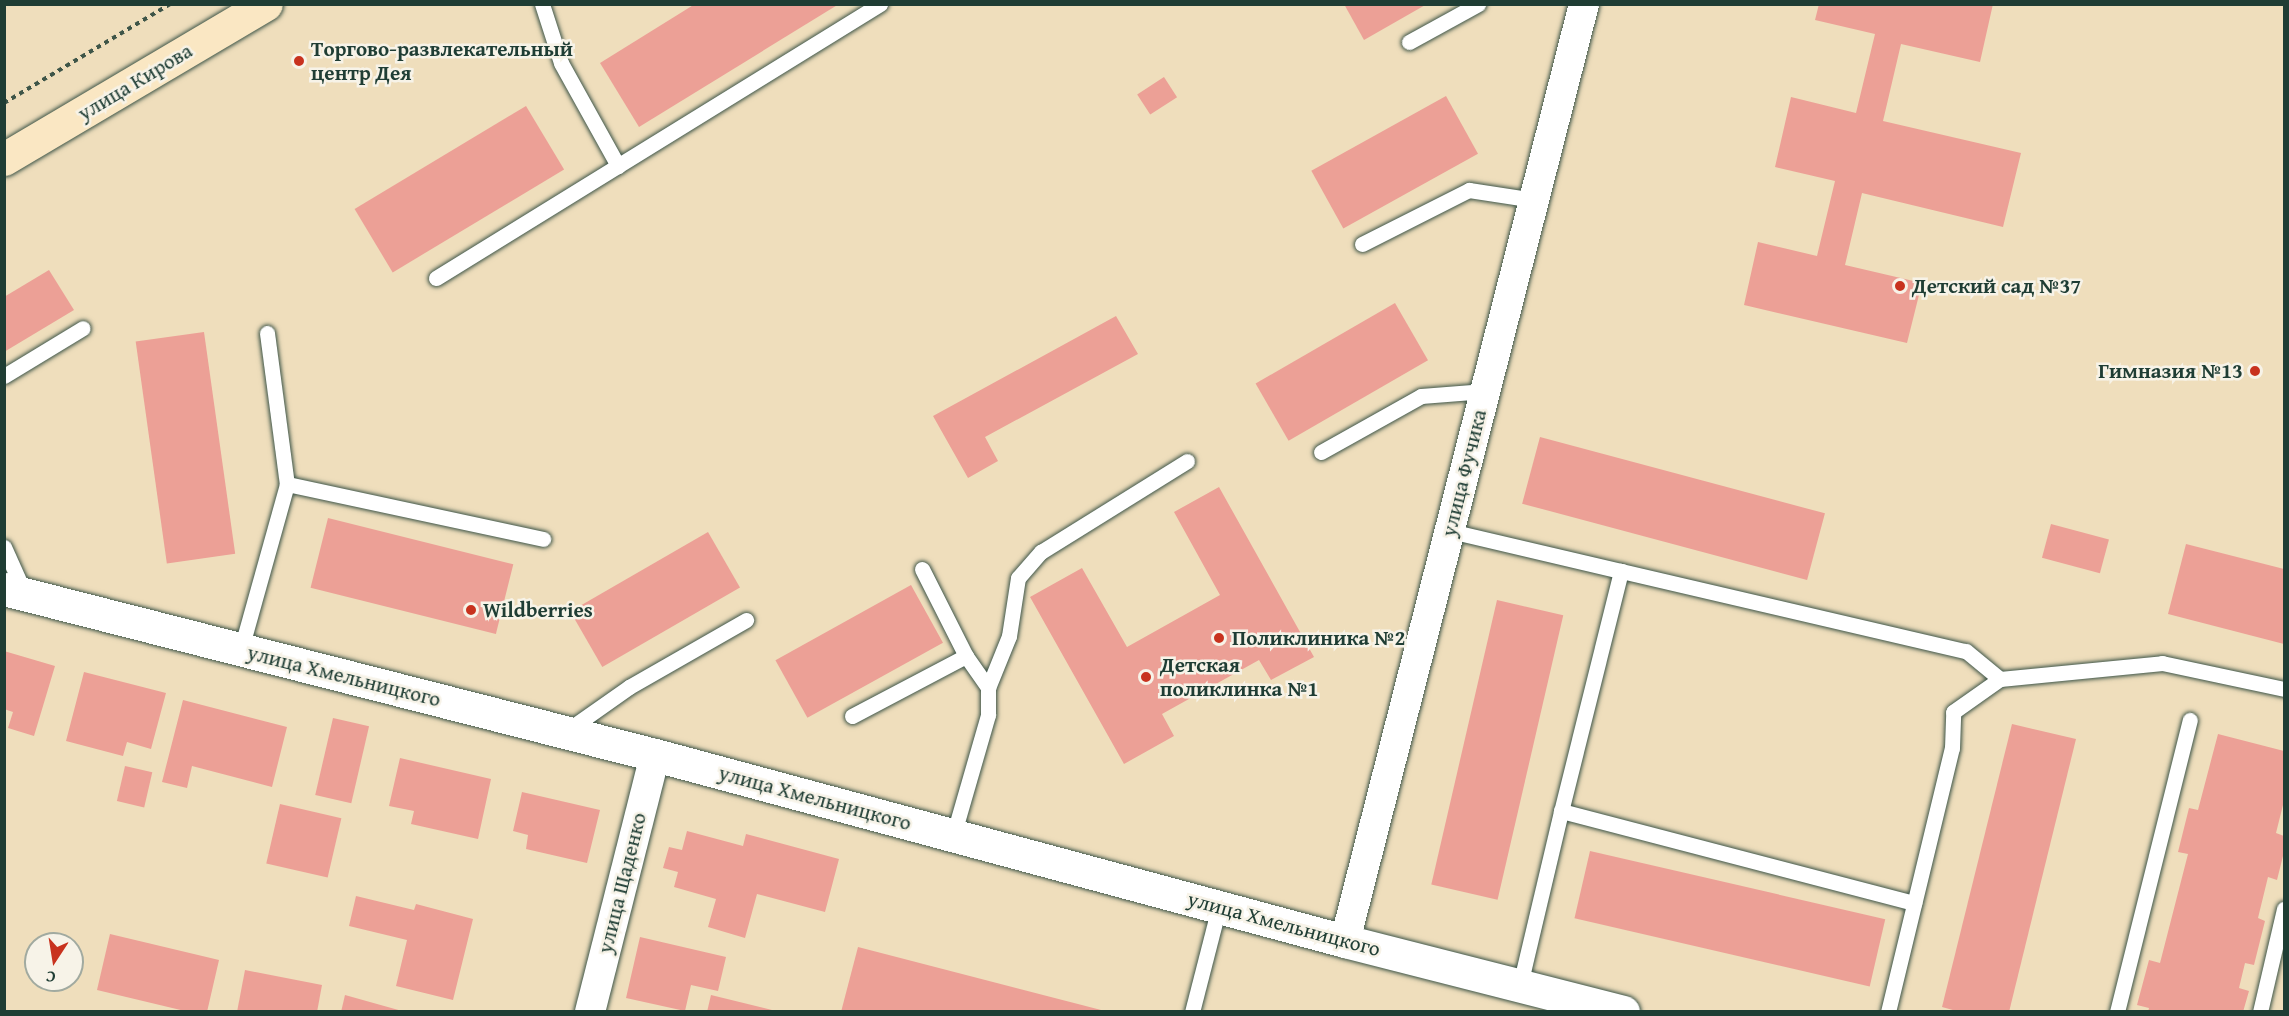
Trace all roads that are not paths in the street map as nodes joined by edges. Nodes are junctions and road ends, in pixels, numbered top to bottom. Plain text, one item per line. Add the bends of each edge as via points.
1 (266, 4) edge
2 (542, 4) edge
3 (880, 4) edge
4 (1478, 4) edge
5 (1584, 4) edge
6 (1409, 42) dead end
7 (4, 159) edge
8 (618, 166) junction
9 (1534, 200) junction
10 (1362, 244) dead end
11 (436, 278) dead end
12 (83, 328) dead end
13 (267, 333) dead end
14 (4, 376) edge
15 (1485, 391) junction
16 (1321, 452) dead end
17 (1187, 460) dead end
18 (287, 484) junction
19 (1450, 531) junction
20 (543, 538) dead end
21 (4, 547) edge
22 (922, 569) dead end
23 (1621, 571) junction
24 (15, 591) edge
25 (746, 620) dead end
26 (241, 649) junction
27 (966, 656) junction
28 (2000, 679) junction
29 (988, 688) junction
30 (2284, 689) edge
31 (852, 716) dead end
32 (2190, 720) dead end
33 (565, 732) junction
34 (655, 755) junction
35 (1561, 812) junction
36 (953, 836) junction
37 (1914, 903) junction
38 (1220, 907) junction
39 (2284, 909) edge
40 (1345, 941) junction
41 (1520, 985) junction
42 (590, 1011) edge
43 (1192, 1011) edge
44 (1623, 1011) edge
45 (1888, 1011) edge
46 (2117, 1011) edge
47 (2260, 1011) edge

1 - 7 main road, улица Кирова
2 - 8 lane via 561,63
3 - 8 lane
4 - 6 lane
5 - 9 street, улица Фучика
8 - 11 lane
9 - 10 lane via 1468,190
9 - 15 street, улица Фучика
12 - 14 lane
13 - 18 lane
15 - 16 lane via 1421,396
15 - 19 street, улица Фучика
17 - 29 lane via 1041,552 1018,578 1009,636
18 - 20 lane
18 - 26 lane
19 - 23 lane
19 - 40 street, улица Фучика
21 - 24 lane
22 - 27 lane
23 - 28 lane via 1966,651
23 - 35 lane
24 - 26 street, улица Хмельницкого
25 - 33 lane via 629,687
26 - 33 street, улица Хмельницкого
27 - 29 lane
27 - 31 lane
28 - 30 lane via 2162,663
28 - 37 lane via 1953,712 1952,748
29 - 36 lane via 988,715
32 - 46 lane
33 - 34 street, улица Хмельницкого
34 - 36 street, улица Хмельницкого
34 - 42 street, улица Щаденко
35 - 37 lane
35 - 41 lane
36 - 38 street, улица Хмельницкого
37 - 45 lane
38 - 40 street, улица Хмельницкого
38 - 43 lane
39 - 47 lane
40 - 41 street, улица Хмельницкого
41 - 44 street, улица Хмельницкого

